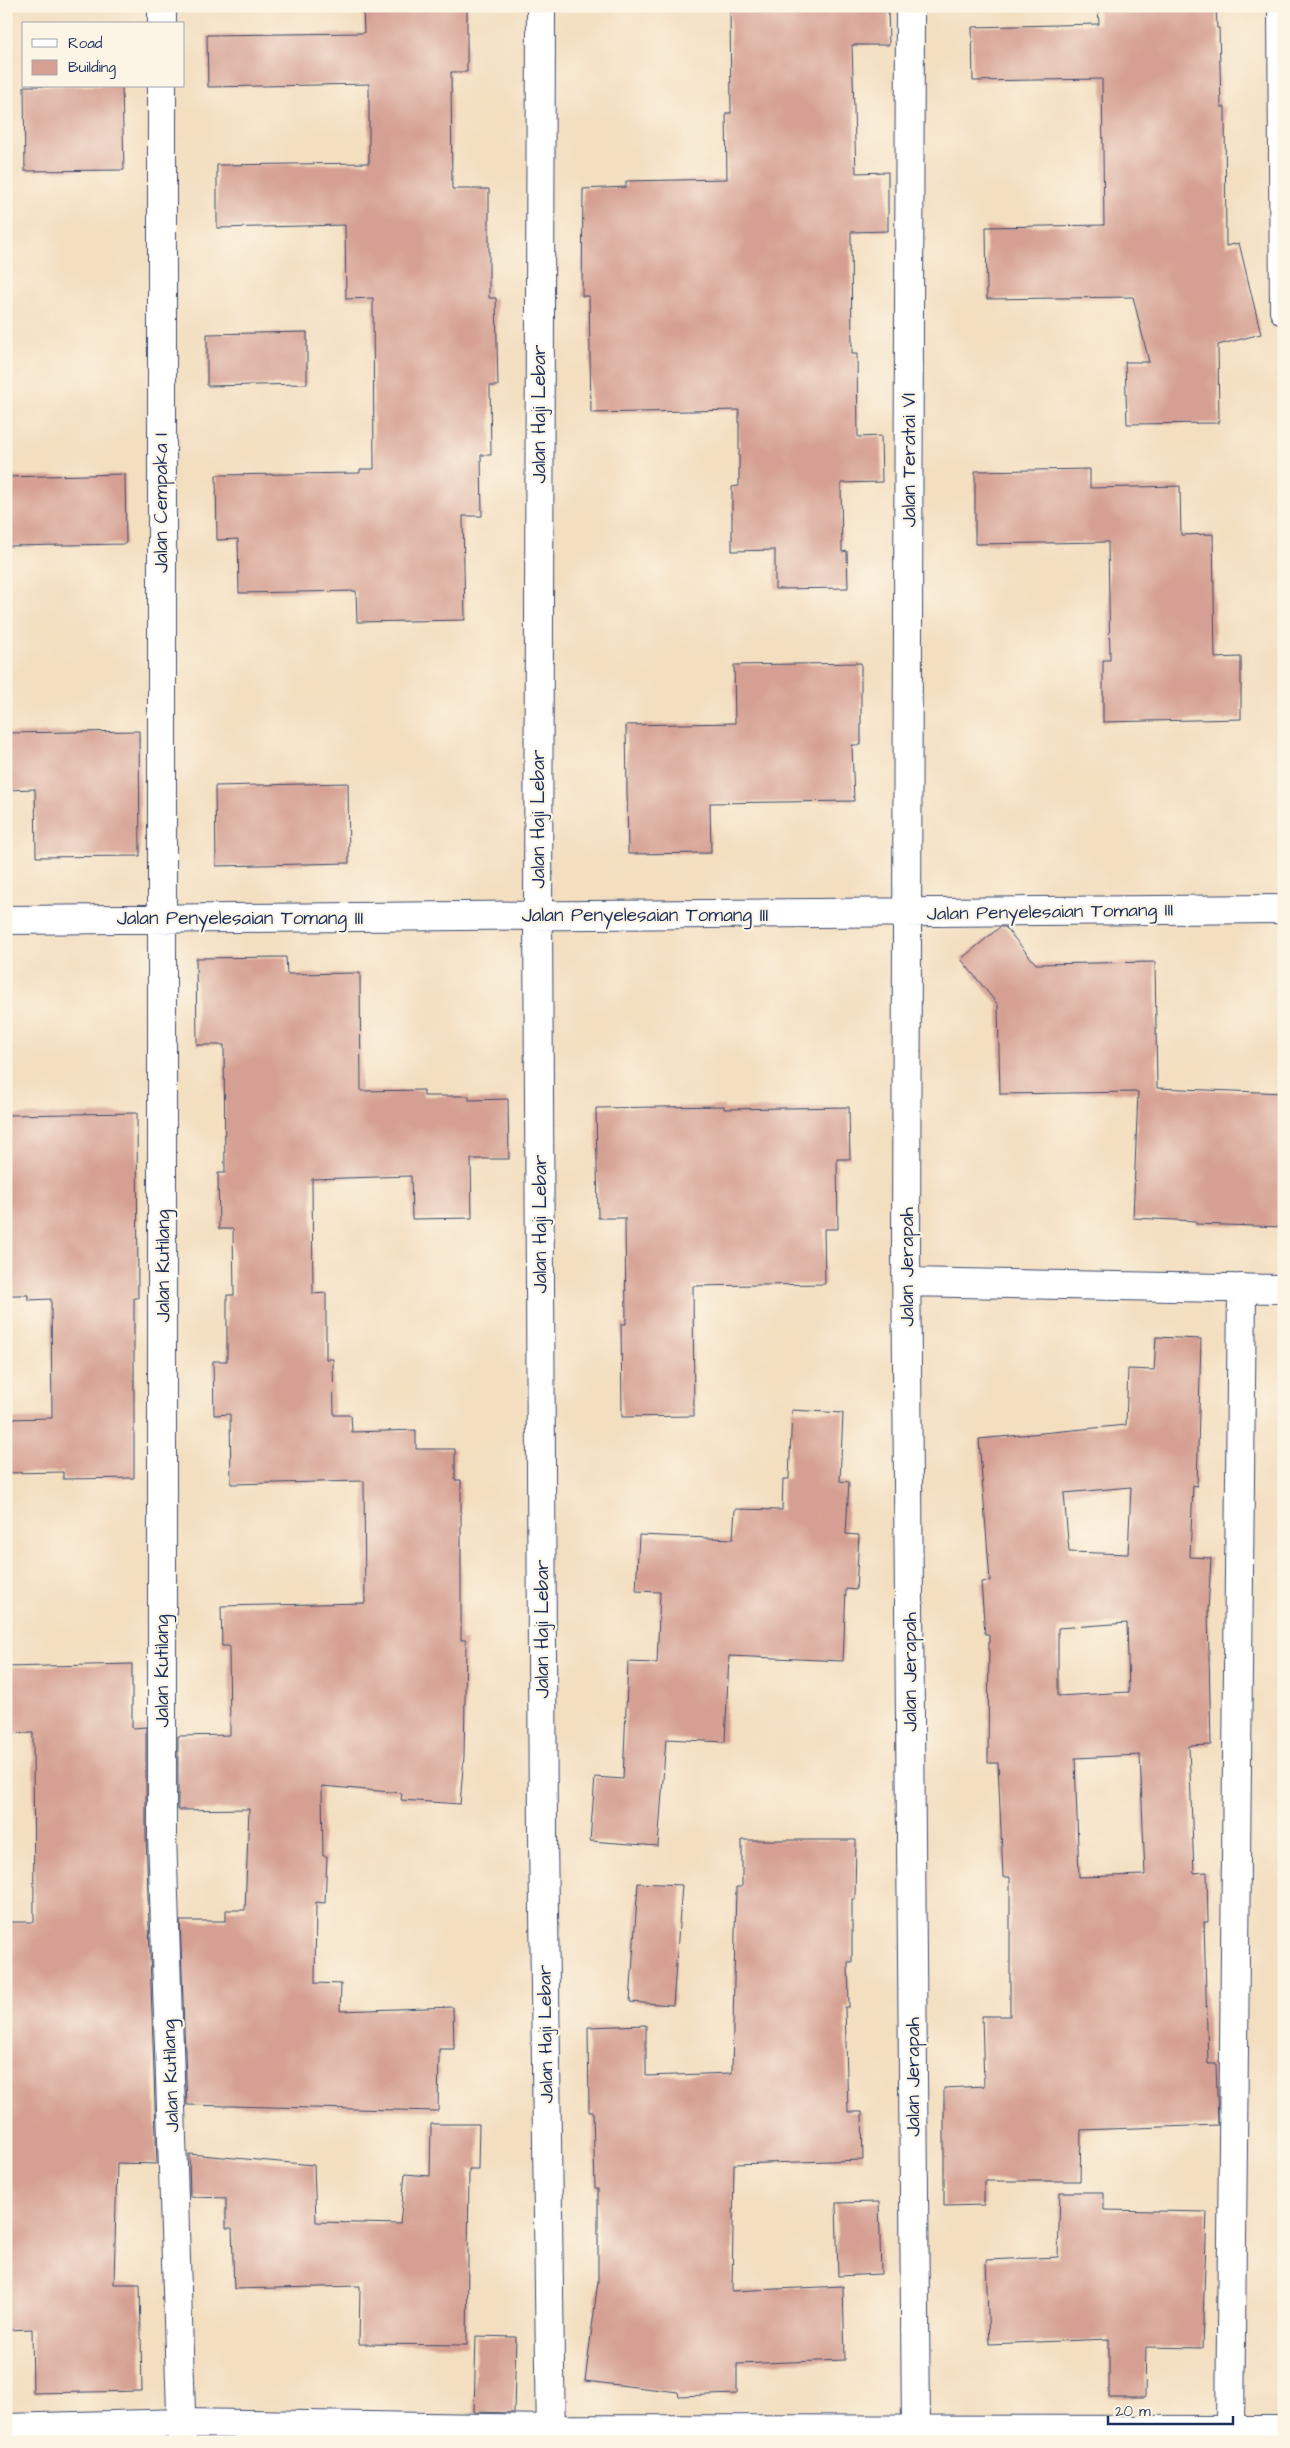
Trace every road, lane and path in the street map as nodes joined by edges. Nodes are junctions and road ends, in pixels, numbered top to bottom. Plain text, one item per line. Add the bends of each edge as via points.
1 (162, 6) edge
2 (540, 6) edge
3 (910, 6) edge
4 (1282, 6) edge
5 (162, 22) edge
6 (162, 88) edge
7 (1284, 311) edge
8 (1284, 909) edge
9 (907, 913) junction
10 (538, 916) junction
11 (161, 919) junction
12 (6, 920) edge
13 (907, 1282) junction
14 (1242, 1288) junction
15 (1284, 1289) edge
16 (6, 2428) edge
17 (1230, 2429) junction
18 (916, 2430) junction
19 (1284, 2430) edge
20 (182, 2432) edge
21 (551, 2435) edge

1 - 5 street
2 - 10 street, Jalan Haji Lebar
3 - 9 street, Jalan Teratai VI
4 - 7 street
6 - 11 street, Jalan Cempaka I
8 - 9 street, Jalan Penyelesaian Tomang III
9 - 10 street, Jalan Penyelesaian Tomang III
9 - 13 street, Jalan Jerapah
10 - 11 street, Jalan Penyelesaian Tomang III
10 - 21 street, Jalan Haji Lebar via 543,1836
11 - 12 street, Jalan Penyelesaian Tomang III
11 - 20 street, Jalan Kutilang via 162,1835
13 - 14 street
13 - 18 street, Jalan Jerapah
14 - 15 street
14 - 17 street
16 - 20 street
17 - 18 street
17 - 19 street
18 - 21 street
20 - 21 street

